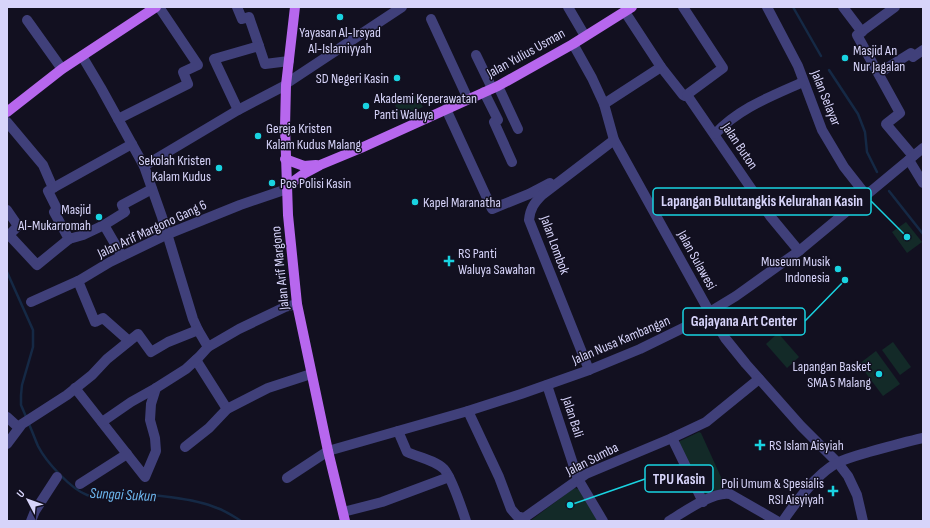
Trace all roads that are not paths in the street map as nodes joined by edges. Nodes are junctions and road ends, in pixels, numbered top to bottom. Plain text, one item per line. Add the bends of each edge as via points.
1 (158, 7) edge
2 (237, 7) edge
3 (296, 7) edge
4 (402, 7) edge
5 (568, 7) edge
6 (683, 7) edge
7 (767, 7) edge
8 (843, 7) edge
9 (895, 7) edge
10 (629, 9) edge
11 (431, 19) dead end
12 (27, 20) dead end
13 (862, 32) junction
14 (585, 36) junction
15 (572, 44) junction
16 (259, 46) junction
17 (923, 50) edge
18 (82, 56) junction
19 (476, 56) dead end
20 (289, 60) junction
21 (661, 67) junction
22 (62, 69) junction
23 (879, 73) junction
24 (803, 82) junction
25 (286, 84) junction
26 (491, 89) junction
27 (687, 95) junction
28 (468, 99) junction
29 (604, 104) junction
30 (446, 109) junction
31 (238, 110) junction
32 (7, 112) edge
33 (118, 119) junction
34 (7, 122) edge
35 (518, 129) dead end
36 (715, 134) junction
37 (614, 140) junction
38 (132, 144) junction
39 (923, 148) edge
40 (911, 158) junction
41 (285, 159) junction
42 (512, 162) dead end
43 (320, 165) junction
44 (144, 166) junction
45 (570, 174) junction
46 (923, 183) edge
47 (53, 188) junction
48 (287, 188) junction
49 (152, 189) junction
50 (529, 194) junction
51 (866, 195) junction
52 (534, 203) junction
53 (7, 210) edge
54 (104, 224) junction
55 (168, 234) junction
56 (69, 240) junction
57 (799, 251) junction
58 (122, 256) junction
59 (78, 281) junction
60 (31, 302) dead end
61 (297, 304) junction
62 (710, 313) junction
63 (198, 330) junction
64 (129, 341) junction
65 (208, 347) junction
66 (196, 360) junction
67 (589, 370) junction
68 (311, 374) junction
69 (759, 379) junction
70 (548, 385) junction
71 (75, 388) junction
72 (156, 388) junction
73 (227, 409) junction
74 (468, 411) junction
75 (7, 417) edge
76 (102, 422) junction
77 (20, 425) junction
78 (398, 431) junction
79 (672, 438) junction
80 (923, 438) edge
81 (7, 444) edge
82 (185, 447) dead end
83 (328, 451) junction
84 (127, 454) junction
85 (838, 463) junction
86 (56, 477) dead end
87 (449, 477) junction
88 (287, 478) dead end
89 (578, 479) junction
90 (80, 484) dead end
91 (703, 502) junction
92 (344, 516) edge
93 (31, 521) edge
94 (466, 521) edge
95 (603, 521) edge
96 (669, 521) edge
97 (777, 521) edge
98 (783, 521) edge
99 (864, 521) edge

1 - 18 main road
1 - 33 street via 198,65 183,72 188,84
2 - 16 street via 242,19 249,16
3 - 20 main road, Jalan Arif Margono
4 - 25 street
5 - 14 street
6 - 27 street via 723,68
7 - 24 street, Jalan Selayar via 798,66
8 - 13 street
9 - 13 street
10 - 14 main road, Jalan Yulius Usman
10 - 21 street, Jalan Buton
11 - 28 street
12 - 22 street
13 - 23 street via 857,35
14 - 15 main road, Jalan Yulius Usman
15 - 26 main road, Jalan Yulius Usman
15 - 29 street, Jalan Sulawesi
16 - 20 street via 264,64
16 - 31 street via 214,59
17 - 23 street via 913,57 911,53
18 - 22 main road
18 - 33 street
19 - 26 street
20 - 25 main road, Jalan Arif Margono
21 - 27 street, Jalan Buton via 683,95
21 - 29 street
22 - 32 main road
23 - 40 street via 900,113 886,124
24 - 36 street via 753,105 731,119
24 - 51 street, Jalan Selayar via 822,130 844,167
25 - 31 street
25 - 41 main road, Jalan Arif Margono
26 - 28 main road, Jalan Yulius Usman
26 - 35 street
26 - 42 street via 498,120 494,122
27 - 36 street, Jalan Buton
28 - 30 main road, Jalan Yulius Usman
29 - 37 street, Jalan Sulawesi
30 - 43 main road, Jalan Yulius Usman
30 - 50 street via 492,209
31 - 44 street
33 - 38 street
34 - 47 street via 43,165
36 - 57 street, Jalan Buton via 770,216
37 - 45 street, Jalan Lombok
37 - 62 street, Jalan Sulawesi
38 - 44 street
38 - 47 street
39 - 40 street, Jalan Nusa Kambangan
40 - 46 street
40 - 51 street, Jalan Nusa Kambangan
41 - 43 main road, Jalan Yulius Usman via 304,166
41 - 48 main road, Jalan Arif Margono
43 - 48 main road, Jalan Yulius Usman via 305,173
44 - 49 street
45 - 50 street
45 - 52 street, Jalan Lombok
47 - 56 street via 48,191 57,209 54,212
48 - 55 street, Jalan Arif Margono Gang 6
48 - 61 main road, Jalan Arif Margono
49 - 54 street via 122,205 125,212
49 - 55 street
50 - 52 street
51 - 57 street, Jalan Nusa Kambangan
52 - 67 street, Jalan Lombok via 529,220
53 - 56 street via 18,226 10,235 37,265
54 - 56 street
54 - 58 street
55 - 58 street, Jalan Arif Margono Gang 6
55 - 63 street
57 - 62 street, Jalan Nusa Kambangan
58 - 59 street, Jalan Arif Margono Gang 6
59 - 60 street, Jalan Arif Margono Gang 6
59 - 64 street via 95,322 103,318
61 - 65 street via 278,310
61 - 68 main road, Jalan Arif Margono
62 - 67 street, Jalan Nusa Kambangan via 640,349
62 - 69 street, Jalan Sulawesi via 725,338
63 - 64 street via 151,352 138,334
63 - 65 street
64 - 71 street
65 - 66 street
66 - 72 street
66 - 73 street
67 - 70 street, Jalan Nusa Kambangan
68 - 73 street via 268,388
68 - 83 main road, Jalan Arif Margono
69 - 79 street, Jalan Sumba via 709,420
69 - 85 street, Jalan Sulawesi
70 - 74 street, Jalan Nusa Kambangan
70 - 89 street, Jalan Bali
71 - 76 street
71 - 77 street
72 - 76 street
72 - 84 street via 150,420 156,452 144,477
73 - 82 street via 209,428
74 - 78 street, Jalan Nusa Kambangan
74 - 89 street, Jalan Sumba via 511,509 519,517 526,517
75 - 77 street
76 - 84 street
77 - 81 street
78 - 83 street, Jalan Nusa Kambangan
78 - 87 street via 407,452 438,465
79 - 89 street, Jalan Sumba
79 - 91 street
80 - 85 street via 851,457
83 - 88 street, Jalan Nusa Kambangan
83 - 92 main road, Jalan Arif Margono
84 - 90 street
85 - 98 street via 814,483
85 - 99 street, Jalan Sulawesi via 853,484
86 - 93 street
87 - 92 street
87 - 94 street
89 - 95 street, Jalan Bali
91 - 96 street
91 - 97 street via 722,494 730,494

